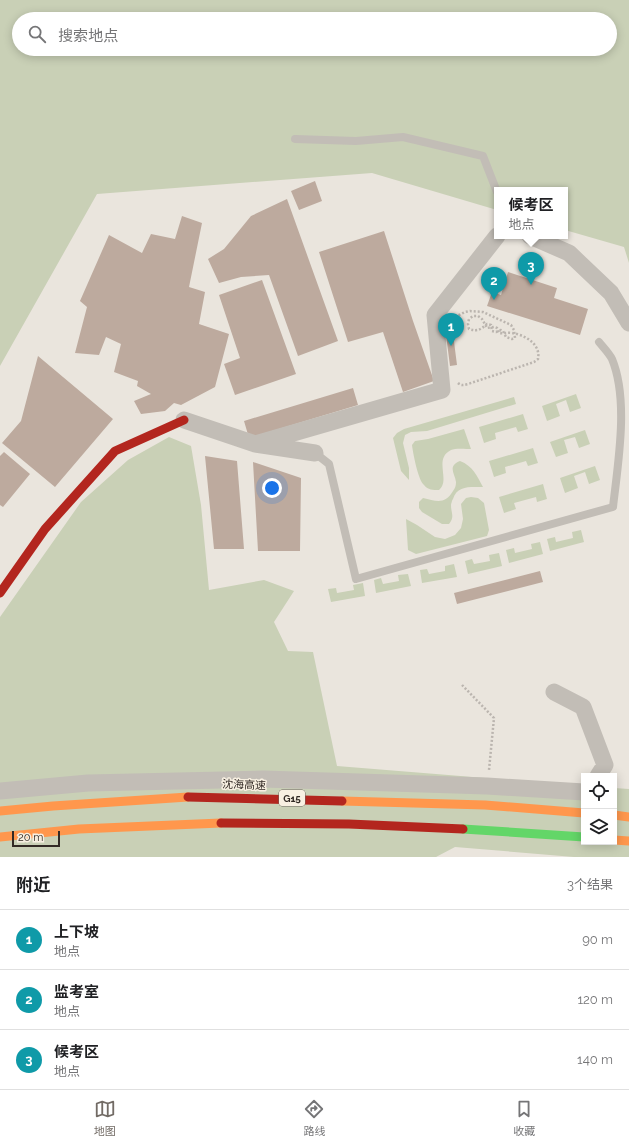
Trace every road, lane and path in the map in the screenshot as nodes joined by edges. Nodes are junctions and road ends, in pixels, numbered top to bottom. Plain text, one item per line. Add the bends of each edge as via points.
1 (295, 139) dead end
2 (495, 187) edge
3 (495, 239) edge
4 (537, 239) edge
5 (452, 320) dead end
6 (629, 323) edge
7 (515, 334) junction
8 (599, 342) dead end
9 (456, 377) dead end
10 (184, 420) joint
11 (255, 444) junction
12 (315, 452) joint
13 (0, 593) edge
14 (462, 685) dead end
15 (554, 692) dead end
16 (600, 773) edge
17 (488, 786) junction
18 (0, 791) edge
19 (581, 792) edge
20 (0, 812) edge
21 (581, 813) edge
22 (617, 815) edge
23 (629, 817) edge
24 (0, 837) edge
25 (581, 837) edge
26 (617, 840) edge
27 (629, 841) edge

1 - 2 lane via 356,142 403,137 483,156
3 - 11 street via 435,315 442,390
4 - 6 street via 569,253 611,293
5 - 7 path via 465,312 483,312 511,325
7 - 7 path via 515,338 506,337 503,331 501,330 498,331 496,332 492,331 491,325 487,324 485,325 484,327 475,331 470,329 469,319 478,316 482,319 485,325 487,328 491,328 494,327 497,328 499,333 502,334 504,333 507,332
7 - 9 path via 535,345 539,351 538,359 463,385 457,383
8 - 12 lane via 612,358 619,383 622,418 613,507 356,579 329,464
10 - 11 street
10 - 13 main road via 114,451 45,529
11 - 12 street
14 - 17 path via 494,718
15 - 16 street via 583,707 605,765
17 - 18 street via 263,779 88,783
17 - 19 street
20 - 21 main road, 沈海高速 / G15, bridge via 196,796 485,805
22 - 23 main road
24 - 25 main road, bridge via 80,829 218,823 349,824
26 - 27 main road

